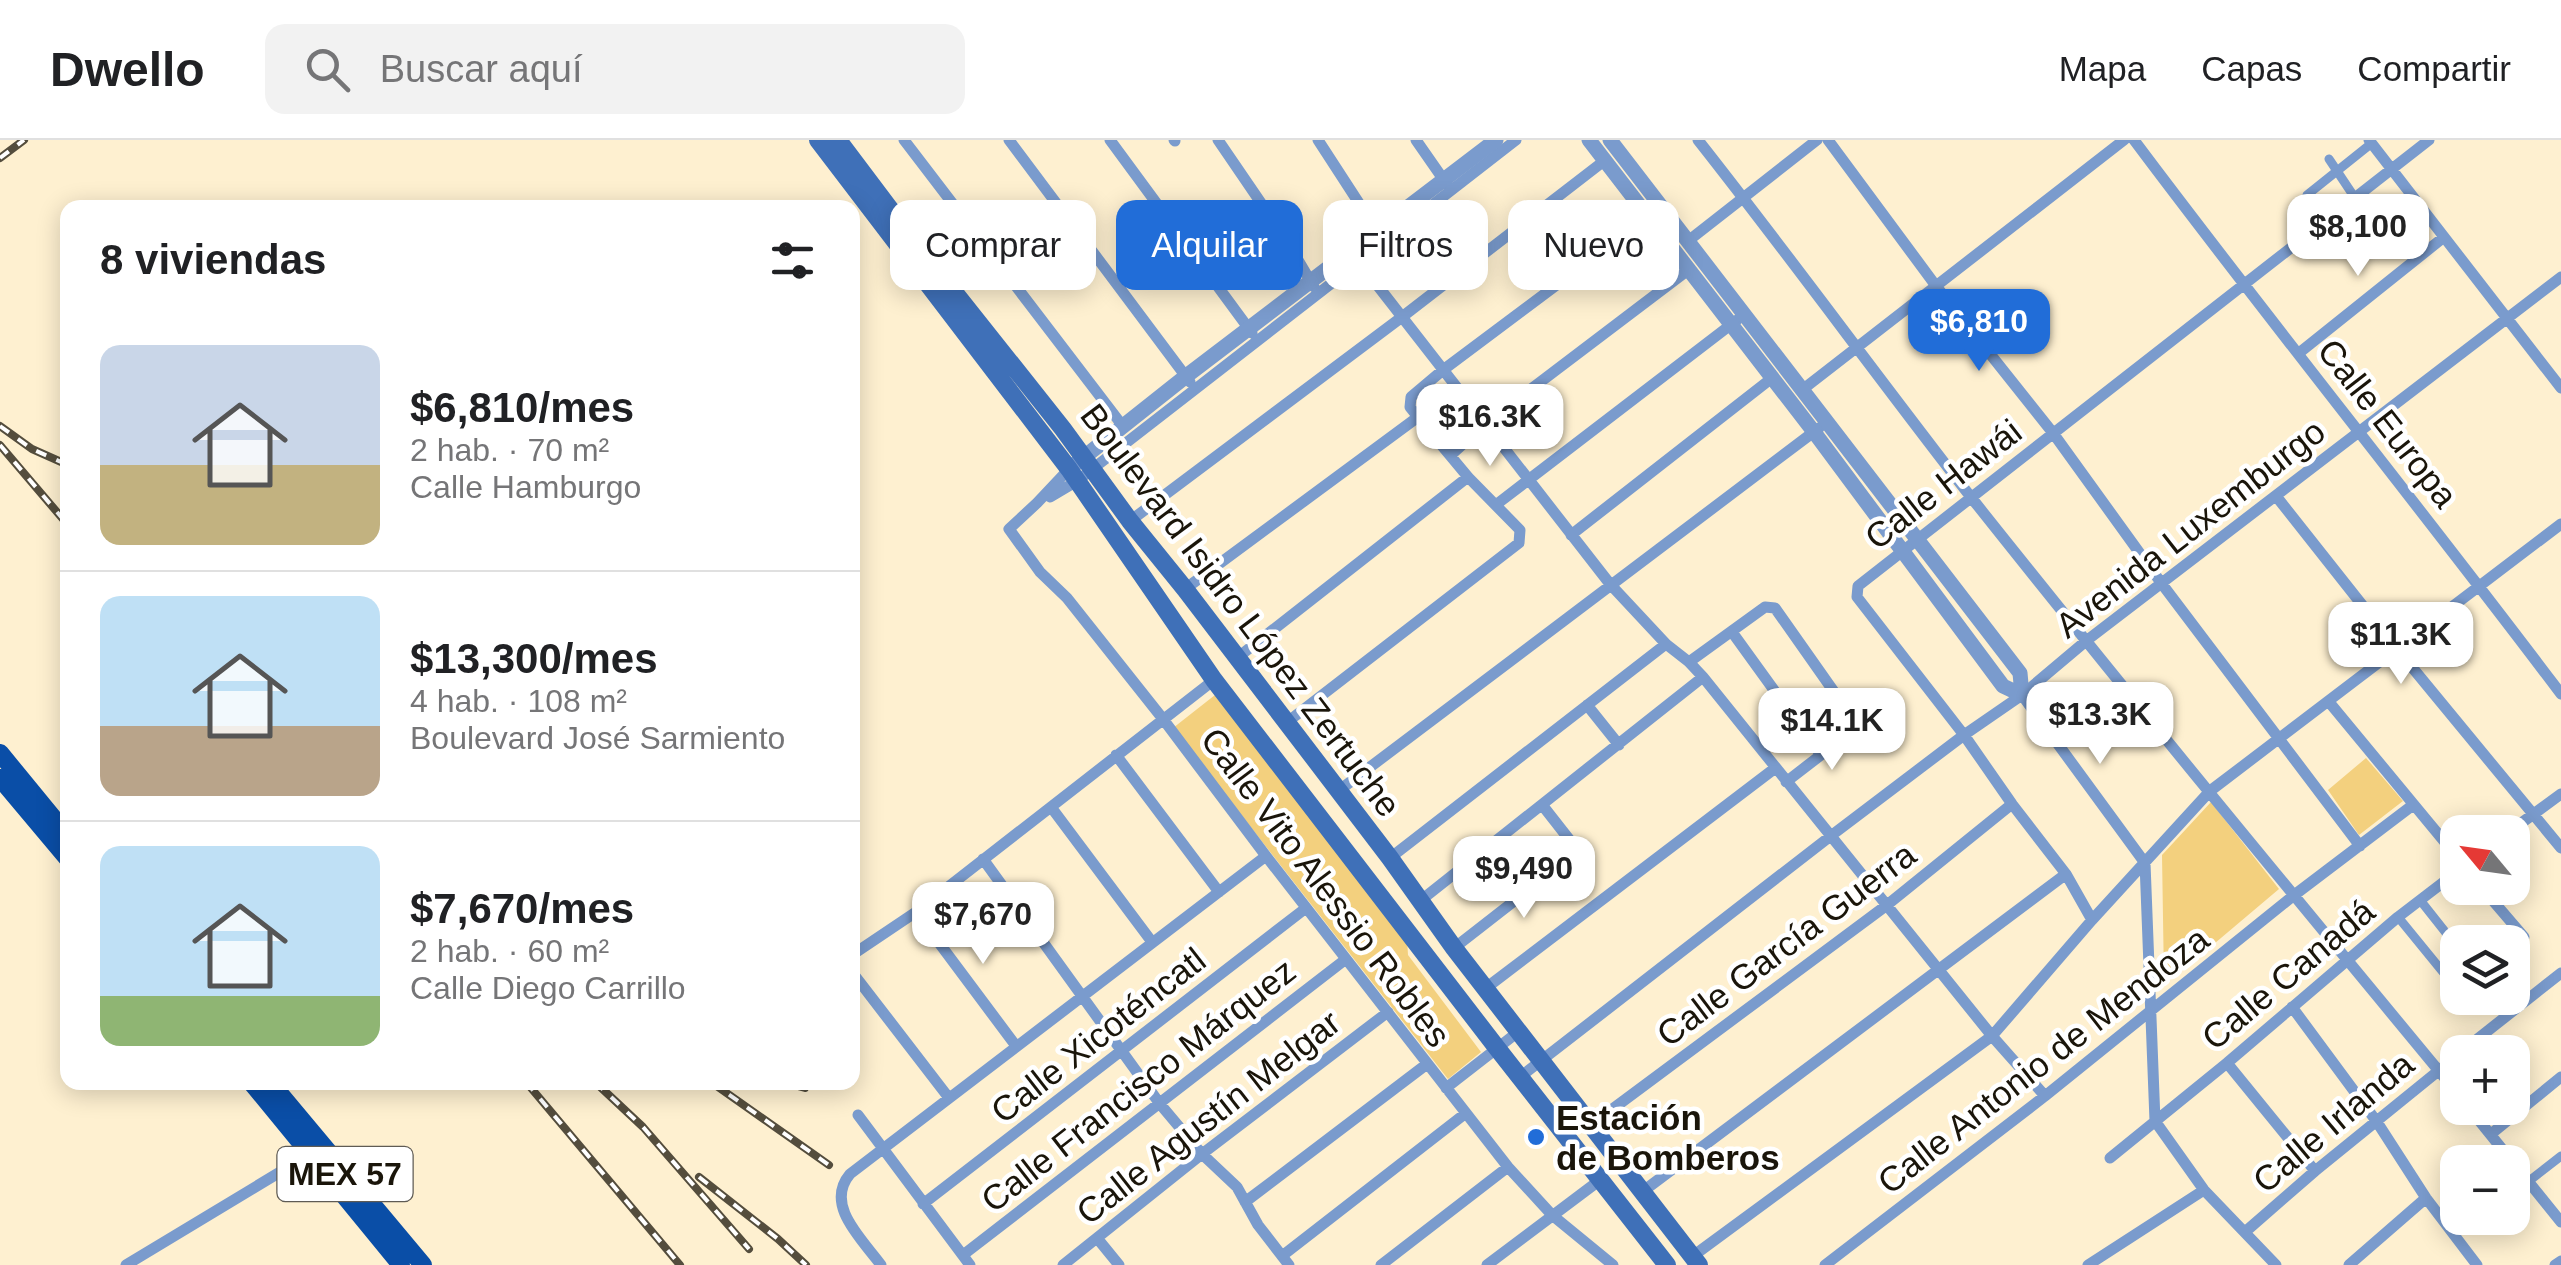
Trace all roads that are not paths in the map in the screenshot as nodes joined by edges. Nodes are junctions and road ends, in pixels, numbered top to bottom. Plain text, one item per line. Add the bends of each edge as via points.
1 (818, 140) edge
2 (838, 140) edge
3 (904, 140) edge
4 (1009, 140) edge
5 (1110, 140) edge
6 (1218, 140) edge
7 (1318, 140) edge
8 (1416, 140) edge
9 (1496, 140) edge
10 (1516, 140) edge
11 (1589, 140) edge
12 (1610, 140) edge
13 (1698, 140) edge
14 (1817, 140) edge
15 (1828, 140) edge
16 (2124, 140) edge
17 (2134, 140) edge
18 (2430, 140) edge
19 (2370, 142) edge
20 (2328, 159) dead end
21 (1604, 160) junction
22 (2392, 169) junction
23 (2337, 172) junction
24 (1447, 184) junction
25 (2307, 195) dead end
26 (1744, 197) junction
27 (2355, 198) junction
28 (1356, 200) edge
29 (1427, 200) edge
30 (1634, 200) edge
31 (1656, 200) edge
32 (1679, 230) edge
33 (2444, 238) junction
34 (1688, 241) junction
35 (1679, 258) edge
36 (1688, 270) junction
37 (2561, 277) edge
38 (1323, 282) edge
39 (1323, 284) edge
40 (2243, 285) junction
41 (1936, 286) junction
42 (1315, 288) junction
43 (1381, 290) edge
44 (1550, 290) edge
45 (1402, 316) junction
46 (2506, 319) junction
47 (1738, 320) junction
48 (1253, 335) junction
49 (1858, 348) junction
50 (2298, 353) junction
51 (1443, 370) junction
52 (1772, 378) junction
53 (1190, 383) junction
54 (2561, 388) edge
55 (1802, 390) junction
56 (1414, 412) junction
57 (1485, 424) junction
58 (1122, 425) junction
59 (1820, 427) junction
60 (2360, 432) junction
61 (2053, 433) junction
62 (1451, 455) junction
63 (1080, 469) junction
64 (1468, 477) junction
65 (1529, 479) junction
66 (2276, 496) junction
67 (1971, 497) junction
68 (1497, 504) junction
69 (1130, 520) junction
70 (2561, 524) edge
71 (1570, 535) junction
72 (1909, 545) junction
73 (1610, 584) junction
74 (2162, 584) junction
75 (2480, 586) junction
76 (1185, 589) junction
77 (1732, 632) junction
78 (2086, 641) junction
79 (1666, 644) junction
80 (2397, 649) junction
81 (1236, 658) junction
82 (1689, 662) junction
83 (1702, 678) junction
84 (1214, 680) junction
85 (2022, 694) junction
86 (2561, 694) edge
87 (2328, 702) junction
88 (1587, 706) junction
89 (1163, 719) junction
90 (1286, 723) junction
91 (1964, 734) junction
92 (2278, 738) junction
93 (1619, 745) junction
94 (0, 754) edge
95 (1116, 755) junction
96 (1821, 755) junction
97 (1774, 768) junction
98 (0, 778) edge
99 (1786, 782) junction
100 (2210, 791) junction
101 (1337, 792) junction
102 (2561, 794) edge
103 (2012, 804) junction
104 (2413, 805) junction
105 (1543, 806) junction
106 (1051, 807) junction
107 (2534, 814) junction
108 (2530, 817) edge
109 (60, 826) edge
110 (1832, 835) junction
111 (2440, 837) edge
112 (2360, 846) junction
113 (2561, 848) edge
114 (60, 849) edge
115 (1266, 856) junction
116 (1390, 858) junction
117 (983, 859) junction
118 (2145, 863) junction
119 (2066, 874) junction
120 (2440, 885) edge
121 (1219, 892) junction
122 (2293, 896) junction
123 (2420, 900) junction
124 (1420, 901) junction
125 (1888, 905) junction
126 (2497, 905) edge
127 (1306, 908) junction
128 (916, 912) junction
129 (2398, 916) junction
130 (2092, 920) junction
131 (2440, 925) edge
132 (2514, 925) edge
133 (1152, 942) junction
134 (1454, 948) junction
135 (860, 950) edge
136 (1346, 959) junction
137 (2348, 960) junction
138 (2440, 967) edge
139 (1940, 971) junction
140 (2558, 981) edge
141 (860, 982) edge
142 (1486, 988) junction
143 (1082, 998) junction
144 (2292, 1007) junction
145 (1388, 1012) junction
146 (2150, 1013) junction
147 (1518, 1032) junction
148 (2485, 1035) edge
149 (1992, 1036) junction
150 (1016, 1046) junction
151 (1497, 1048) junction
152 (1122, 1052) junction
153 (1540, 1060) junction
154 (2227, 1063) junction
155 (1428, 1064) junction
156 (2438, 1070) junction
157 (2440, 1072) edge
158 (2561, 1077) edge
159 (1520, 1078) junction
160 (1446, 1088) junction
161 (259, 1090) edge
162 (275, 1090) edge
163 (2046, 1096) junction
164 (949, 1098) junction
165 (1160, 1104) junction
166 (858, 1114) dead end
167 (1466, 1114) junction
168 (2155, 1120) junction
169 (2377, 1122) junction
170 (1591, 1125) junction
171 (2483, 1125) edge
172 (2491, 1134) junction
173 (2500, 1145) edge
174 (884, 1150) junction
175 (316, 1151) junction
176 (1202, 1154) junction
177 (2561, 1156) edge
178 (2110, 1158) dead end
179 (1508, 1167) junction
180 (2315, 1171) junction
181 (1600, 1180) junction
182 (2530, 1180) edge
183 (2530, 1182) edge
184 (2204, 1190) junction
185 (1642, 1192) junction
186 (2426, 1198) junction
187 (1246, 1202) junction
188 (923, 1204) junction
189 (1552, 1215) junction
190 (2561, 1222) edge
191 (2245, 1232) junction
192 (1097, 1238) junction
193 (966, 1260) edge
194 (1285, 1261) edge
195 (1696, 1261) edge
196 (126, 1265) edge
197 (401, 1265) edge
198 (422, 1265) edge
199 (881, 1265) edge
200 (1062, 1265) edge
201 (1118, 1265) edge
202 (1381, 1265) edge
203 (1487, 1265) edge
204 (1613, 1265) edge
205 (1667, 1265) edge
206 (1825, 1265) edge
207 (2088, 1265) edge
208 (2276, 1265) edge
209 (2349, 1265) edge
210 (2477, 1265) edge

1 - 63 main road, Boulevard Isidro López Zertuche
2 - 63 main road, Boulevard Isidro López Zertuche via 1063,429
3 - 58 street
4 - 53 street
5 - 48 street
6 - 42 street
7 - 28 street
8 - 24 street
9 - 24 street
10 - 24 street
11 - 21 street
12 - 31 street
13 - 26 street
14 - 26 street
15 - 41 street
16 - 41 street
17 - 40 street, Calle Europa
18 - 22 street, Calle Hawái
19 - 22 street
19 - 23 street
20 - 23 street
21 - 30 street
21 - 45 street
22 - 27 street, Calle Hawái
22 - 33 street
23 - 25 street
23 - 27 street
24 - 29 street
26 - 34 street
26 - 49 street
27 - 40 street, Calle Hawái
32 - 34 street
33 - 46 street
33 - 50 street
34 - 47 street
35 - 36 street
36 - 47 street
36 - 57 street
37 - 46 street, Avenida Luxemburgo
38 - 42 street
39 - 42 street
40 - 50 street, Calle Europa
40 - 61 street, Calle Hawái
41 - 49 street
41 - 61 street
42 - 48 street
43 - 45 street
44 - 51 street
45 - 51 street
45 - 69 street
46 - 54 street
46 - 60 street, Avenida Luxemburgo
47 - 52 street
47 - 55 street
47 - 65 street
48 - 53 street
49 - 55 street
49 - 67 street
50 - 60 street, Calle Europa
51 - 56 street via 1411,398
51 - 57 street
52 - 59 street
52 - 71 street
53 - 58 street
53 - 63 street
55 - 59 street
56 - 62 street
56 - 76 street
57 - 62 street
57 - 65 street
58 - 63 street
59 - 72 street
59 - 73 street
60 - 66 street, Avenida Luxemburgo
60 - 75 street, Calle Europa
61 - 67 street, Calle Hawái
61 - 74 street
62 - 64 street
63 - 69 main road, Boulevard Isidro López Zertuche
63 - 84 main road, Boulevard Isidro López Zertuche
63 - 89 street, Calle Vito Alessio Robles via 1009,529
64 - 68 street
64 - 81 street
65 - 68 street
65 - 71 street
66 - 74 street, Avenida Luxemburgo
66 - 80 street
67 - 72 street, Calle Hawái
67 - 78 street
68 - 90 street via 1520,530 1519,543
69 - 76 main road, Boulevard Isidro López Zertuche
70 - 75 street
71 - 73 street
72 - 85 street via 2002,686
72 - 91 street, Calle Hawái via 1860,583 1857,597
73 - 79 street
73 - 101 street
74 - 78 street, Avenida Luxemburgo
74 - 92 street
75 - 80 street
75 - 86 street, Calle Europa
76 - 81 main road, Boulevard Isidro López Zertuche
77 - 82 street
77 - 96 street
77 - 96 street via 1765,607 1775,608 1856,720
78 - 85 street, Avenida Luxemburgo
78 - 100 street
79 - 82 street
79 - 88 street
80 - 87 street
80 - 107 street
81 - 90 main road, Boulevard Isidro López Zertuche
82 - 83 street
83 - 93 street
83 - 97 street
84 - 89 street
84 - 151 main road, Boulevard Isidro López Zertuche
85 - 91 street, Avenida Luxemburgo
85 - 118 street
87 - 92 street
87 - 104 street
88 - 93 street
88 - 116 street
89 - 95 street
89 - 115 street, Calle Vito Alessio Robles
90 - 101 main road, Boulevard Isidro López Zertuche
91 - 103 street
91 - 110 street, Avenida Luxemburgo
92 - 100 street
92 - 112 street
93 - 105 street
94 - 109 main road
95 - 106 street
95 - 121 street
96 - 99 street
97 - 99 street
97 - 142 street
98 - 114 main road
99 - 110 street
100 - 118 street
100 - 122 street
101 - 116 main road, Boulevard Isidro López Zertuche
102 - 107 street
103 - 119 street
103 - 125 street, Calle García Guerra
104 - 111 street
104 - 112 street, Calle Antonio de Mendoza
105 - 124 street
105 - 134 street via 1572,844 1572,856
106 - 117 street
106 - 133 street
107 - 108 street
107 - 113 street
110 - 125 street
110 - 153 street, Avenida Luxemburgo
112 - 122 street, Calle Antonio de Mendoza
115 - 121 street
115 - 127 street, Calle Vito Alessio Robles
116 - 124 main road, Boulevard Isidro López Zertuche
117 - 128 street
117 - 143 street
118 - 130 street
118 - 146 street
119 - 130 street
119 - 139 street
120 - 123 street, Calle Canadá
121 - 133 street
122 - 137 street
122 - 146 street, Calle Antonio de Mendoza
123 - 129 street, Calle Canadá
123 - 131 street
124 - 134 main road, Boulevard Isidro López Zertuche
125 - 139 street
125 - 170 street, Calle García Guerra
126 - 132 street
127 - 136 street, Calle Vito Alessio Robles
127 - 152 street, Calle Xicoténcatl
128 - 135 street
128 - 150 street
129 - 137 street, Calle Canadá
129 - 138 street
130 - 149 street
133 - 143 street
134 - 142 main road, Boulevard Isidro López Zertuche
136 - 145 street, Calle Vito Alessio Robles
136 - 165 street, Calle Francisco Márquez
137 - 144 street, Calle Canadá
137 - 156 street
139 - 149 street
139 - 185 street
140 - 148 street, Calle Irlanda
141 - 164 street
142 - 147 main road, Boulevard Isidro López Zertuche
143 - 150 street
143 - 152 street
144 - 154 street, Calle Canadá
144 - 169 street
145 - 155 street, Calle Vito Alessio Robles
145 - 176 street, Calle Agustín Melgar
146 - 163 street, Calle Antonio de Mendoza
146 - 168 street
147 - 151 street
147 - 153 main road, Boulevard Isidro López Zertuche
149 - 163 street
149 - 195 street
150 - 164 street
151 - 159 main road, Boulevard Isidro López Zertuche
151 - 160 street
152 - 165 street
152 - 188 street, Calle Xicoténcatl
153 - 159 street, Avenida Luxemburgo
153 - 170 main road, Boulevard Isidro López Zertuche
154 - 168 street, Calle Canadá
154 - 180 street
155 - 160 street, Calle Vito Alessio Robles
155 - 187 street
156 - 157 street
156 - 169 street, Calle Irlanda
158 - 172 street
159 - 181 main road, Boulevard Isidro López Zertuche
160 - 167 street, Calle Vito Alessio Robles
161 - 175 main road, MEX 57
162 - 175 main road, MEX 57
163 - 206 street, Calle Antonio de Mendoza
164 - 174 street
165 - 176 street
165 - 193 street, Calle Francisco Márquez
166 - 174 street
167 - 179 street, Calle Vito Alessio Robles
167 - 194 street
168 - 178 street, Calle Canadá
168 - 184 street
169 - 180 street, Calle Irlanda
169 - 186 street
170 - 185 main road, Boulevard Isidro López Zertuche
171 - 172 street
172 - 173 street
174 - 188 street
174 - 199 street via 850,1174 840,1192 841,1207
175 - 196 street
175 - 197 main road, MEX 57
175 - 198 main road, MEX 57
176 - 187 street
176 - 192 street, Calle Agustín Melgar
177 - 182 street
179 - 189 street, Calle Vito Alessio Robles
179 - 202 street
180 - 191 street, Calle Irlanda
181 - 189 street
181 - 205 main road, Boulevard Isidro López Zertuche
183 - 190 street
184 - 191 street
184 - 207 street
185 - 195 main road, Boulevard Isidro López Zertuche
186 - 209 street
186 - 210 street
187 - 194 street
188 - 193 street
189 - 203 street
189 - 204 street, Calle Vito Alessio Robles
191 - 208 street
192 - 200 street, Calle Agustín Melgar
192 - 201 street

